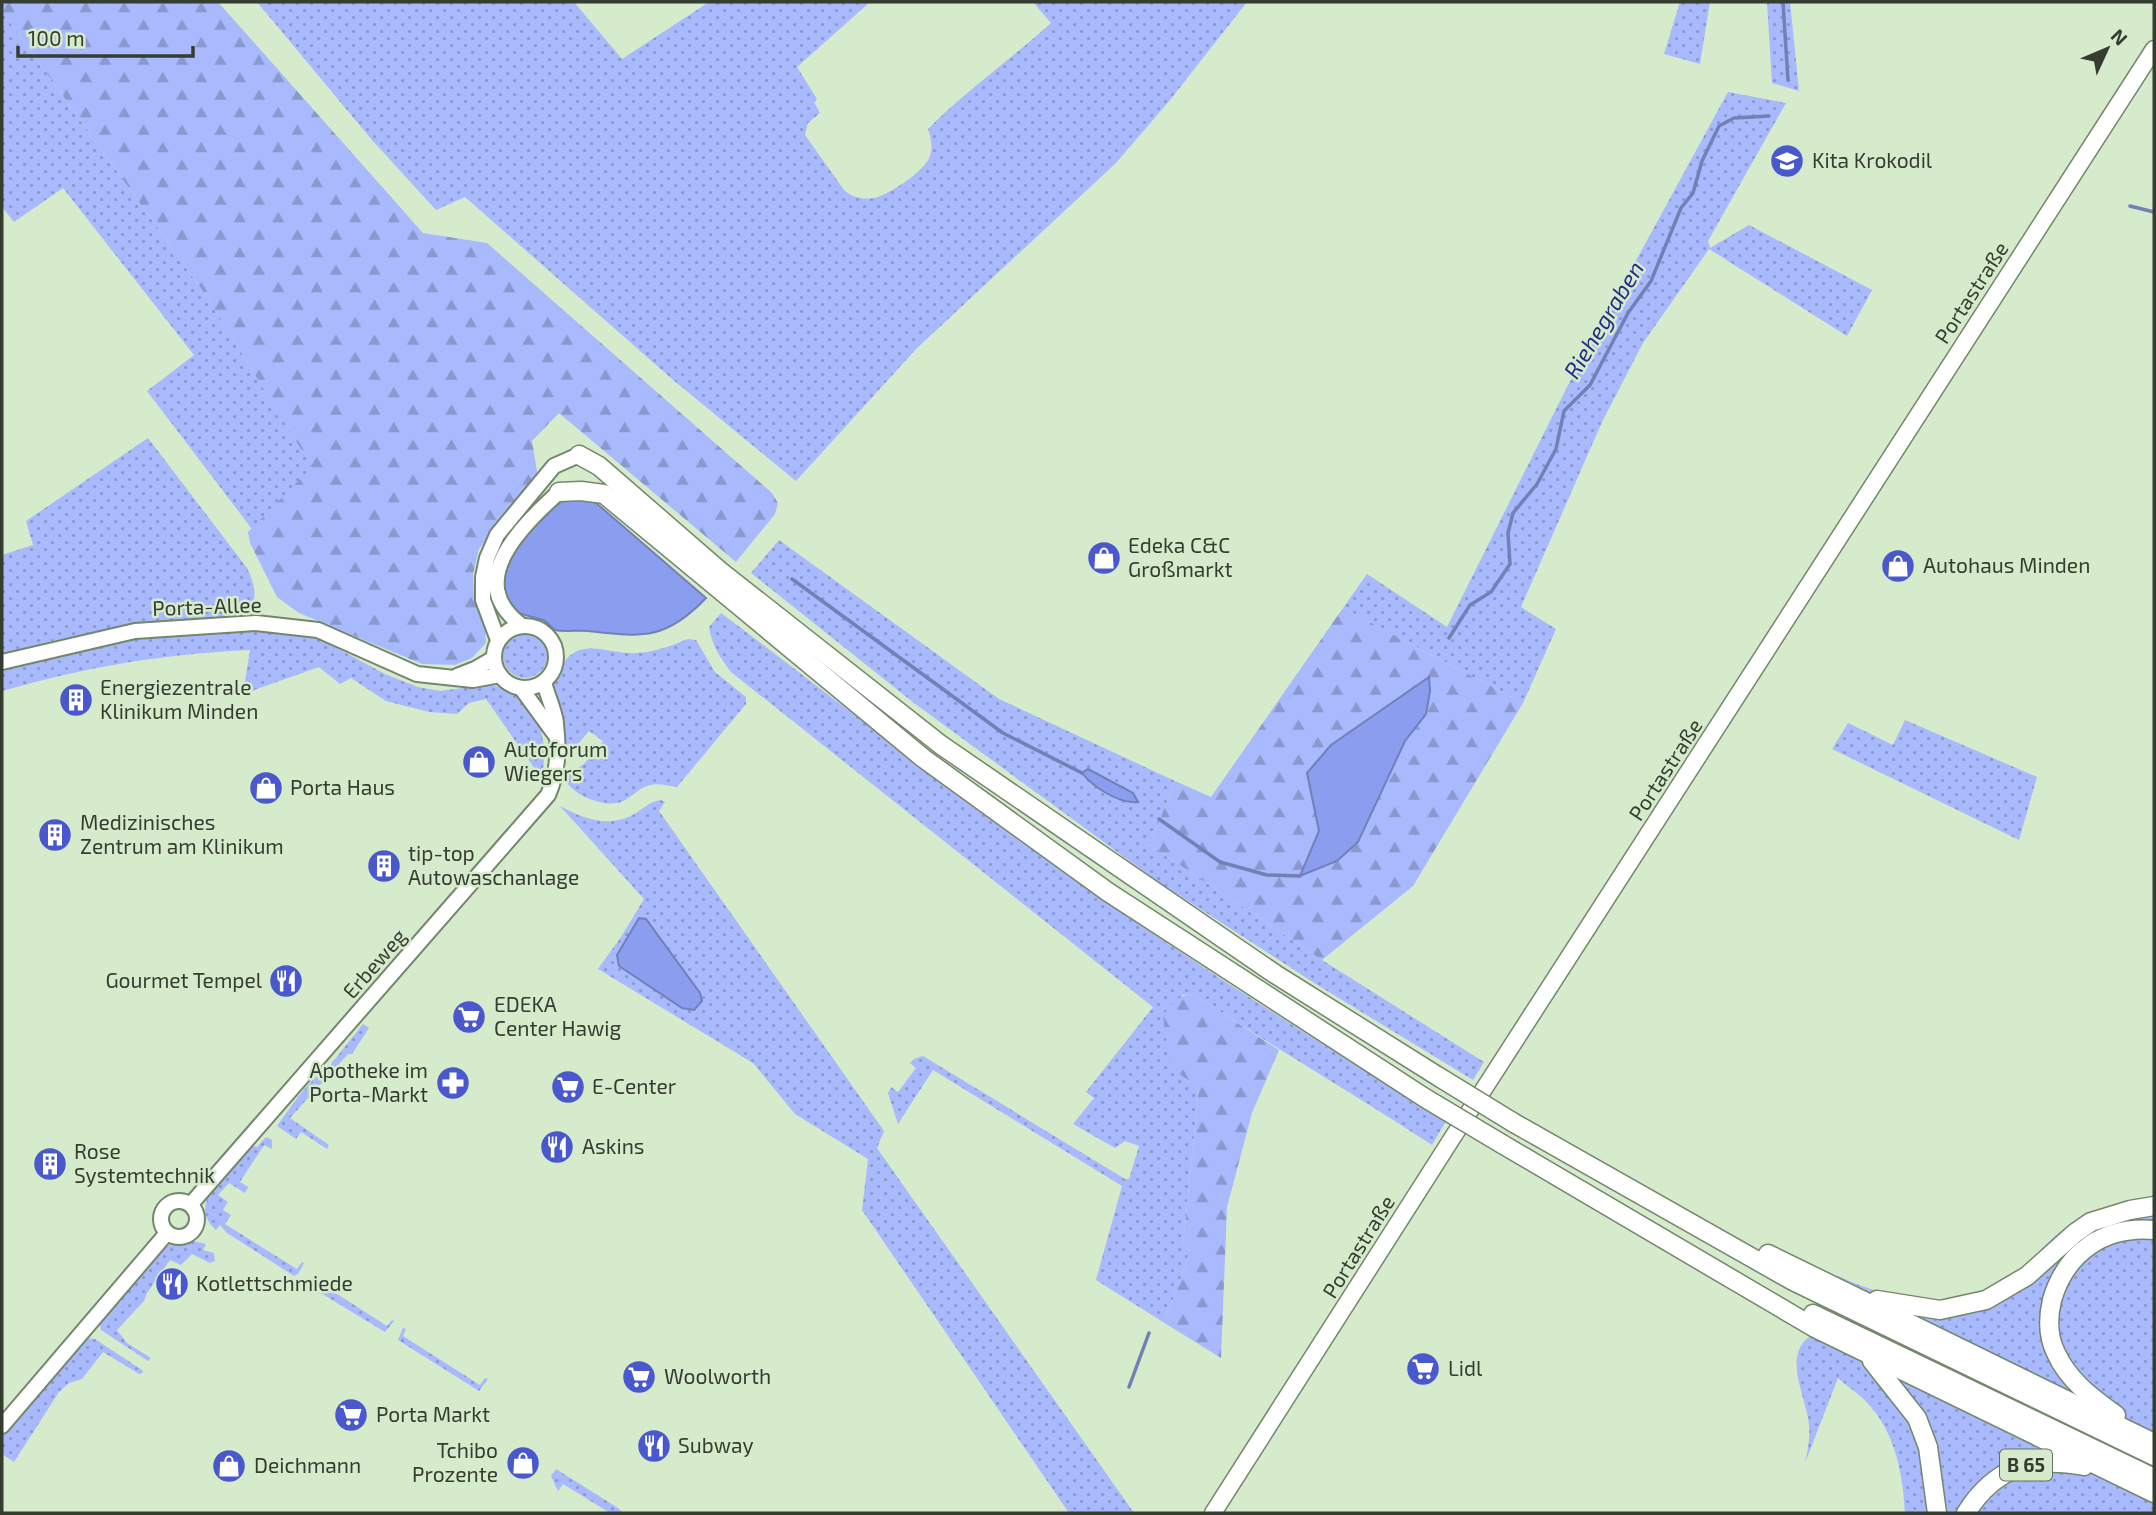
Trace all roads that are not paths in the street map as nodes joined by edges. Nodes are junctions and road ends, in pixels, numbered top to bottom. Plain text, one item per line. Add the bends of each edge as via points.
1 (2154, 49) edge
2 (579, 455) joint
3 (559, 492) joint
4 (714, 577) junction
5 (740, 597) junction
6 (521, 625) junction
7 (498, 640) junction
8 (494, 657) junction
9 (2, 662) edge
10 (500, 675) junction
11 (450, 679) junction
12 (544, 682) junction
13 (521, 688) junction
14 (556, 736) junction
15 (191, 1204) junction
16 (2154, 1206) edge
17 (2154, 1230) edge
18 (167, 1233) junction
19 (1834, 1291) junction
20 (1818, 1323) junction
21 (1867, 1356) junction
22 (2, 1426) edge
23 (2154, 1441) edge
24 (2154, 1456) edge
25 (2105, 1469) junction
26 (2154, 1478) edge
27 (2154, 1493) edge
28 (1213, 1513) edge
29 (1937, 1513) edge
30 (1966, 1513) edge

1 - 28 main road, Portastraße
2 - 4 highway via 599,466
2 - 7 street via 554,466 497,536 487,558 483,600
3 - 4 highway via 604,494
3 - 6 street via 517,535 496,577 497,595 508,615
4 - 5 highway
5 - 19 highway, bridge via 941,745 1263,966 1514,1123 1622,1184 1694,1214 1796,1276
5 - 20 highway, bridge via 923,758 1086,876 1425,1098
6 - 7 street
6 - 12 street via 546,633 556,648 555,667
7 - 8 street
8 - 10 street
8 - 11 street
9 - 11 street, Porta-Allee via 135,631 256,623 318,630 417,674
10 - 11 street, Porta-Allee
10 - 13 street
12 - 13 street
12 - 14 street, Erbeweg
13 - 14 street
14 - 15 street, Erbeweg via 556,776 548,795
15 - 18 street via 174,1201 164,1208 161,1218
15 - 18 street via 198,1219 196,1228 179,1237
16 - 19 highway via 2091,1222 2027,1276 1986,1300 1940,1310
17 - 23 highway via 2114,1233 2090,1245 2067,1266 2057,1283 2049,1322 2054,1350 2074,1380
18 - 22 street
19 - 23 highway
19 - 24 highway
20 - 21 highway
20 - 26 highway
21 - 25 highway
21 - 29 highway via 1917,1418 1931,1458
25 - 27 highway, B 65
25 - 30 highway, B 65 via 2064,1462 2020,1466 1996,1478

